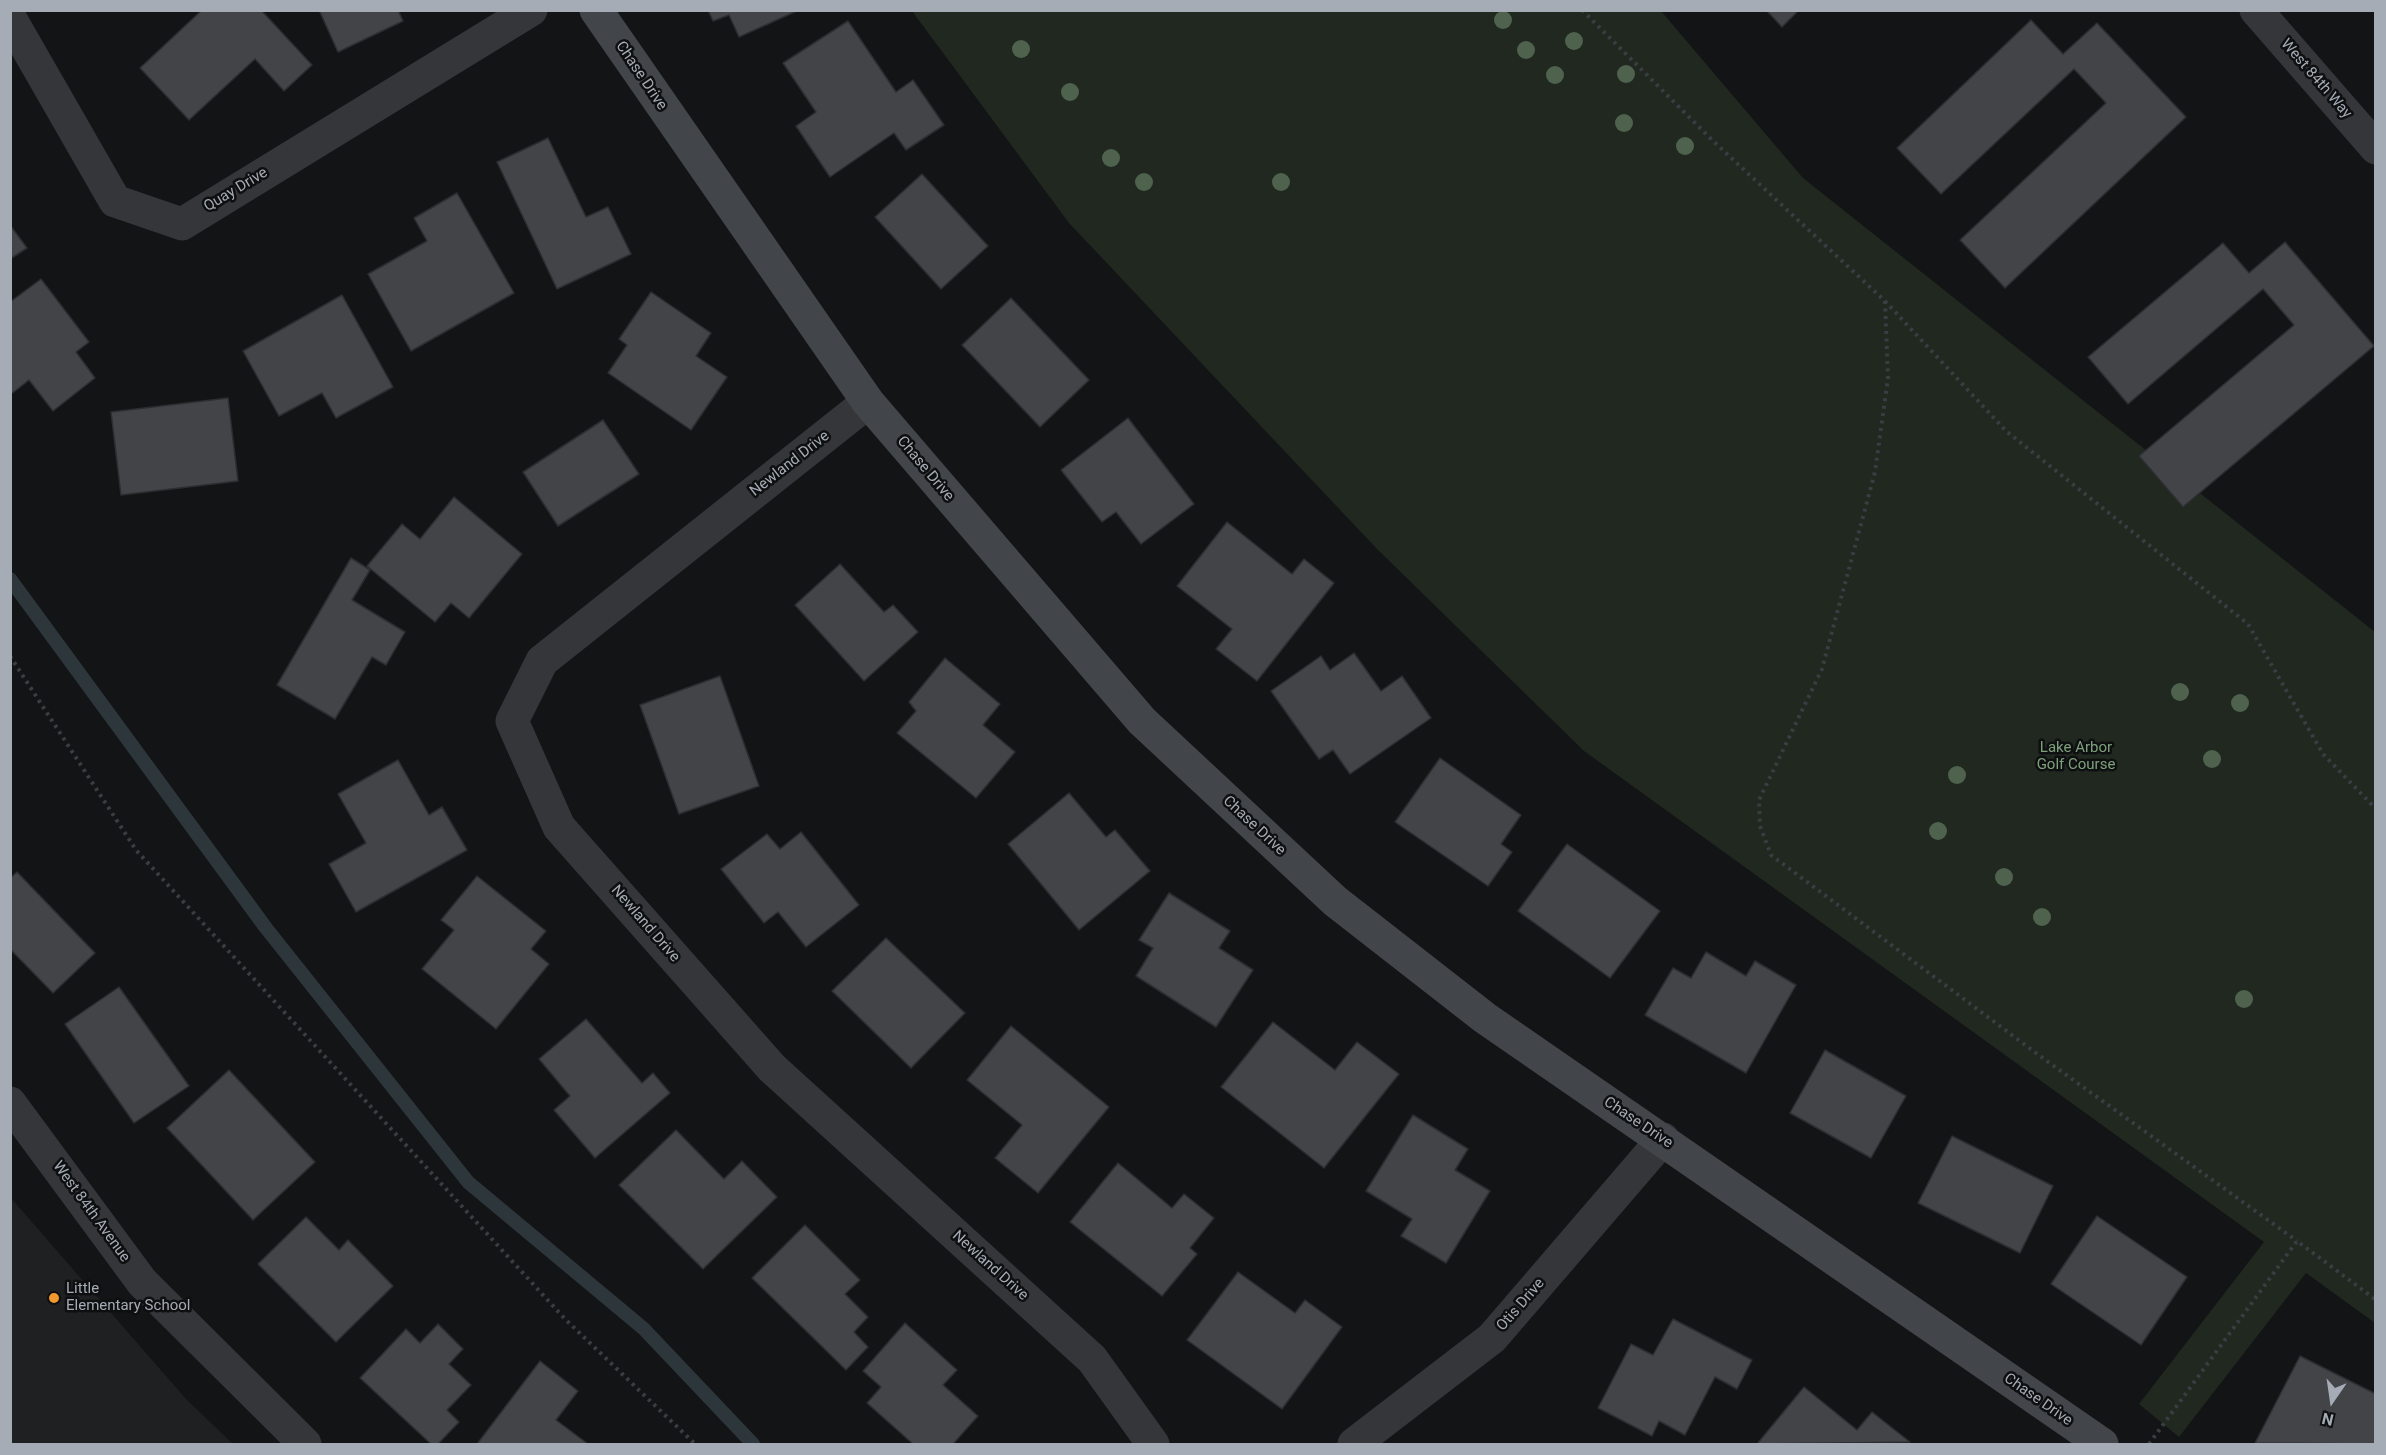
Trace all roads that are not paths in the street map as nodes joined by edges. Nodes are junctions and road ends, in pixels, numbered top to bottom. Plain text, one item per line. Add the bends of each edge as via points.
1 (531, 10) edge
2 (596, 10) edge
3 (2256, 10) edge
4 (10, 18) edge
5 (2376, 148) edge
6 (868, 402) junction
7 (10, 1103) edge
8 (1662, 1139) junction
9 (305, 1444) edge
10 (1153, 1444) edge
11 (1354, 1444) edge
12 (2102, 1444) edge

1 - 4 street, Quay Drive via 182,224 114,201
2 - 6 street, Chase Drive
3 - 5 street, West 84th Way
6 - 8 street, Chase Drive via 1142,721 1230,805 1335,901 1485,1018
6 - 10 street, Newland Drive via 542,661 512,721 559,827 772,1068 1092,1359
7 - 9 street, West 84th Avenue via 142,1282
8 - 11 street, Otis Drive via 1492,1338
8 - 12 street, Chase Drive

